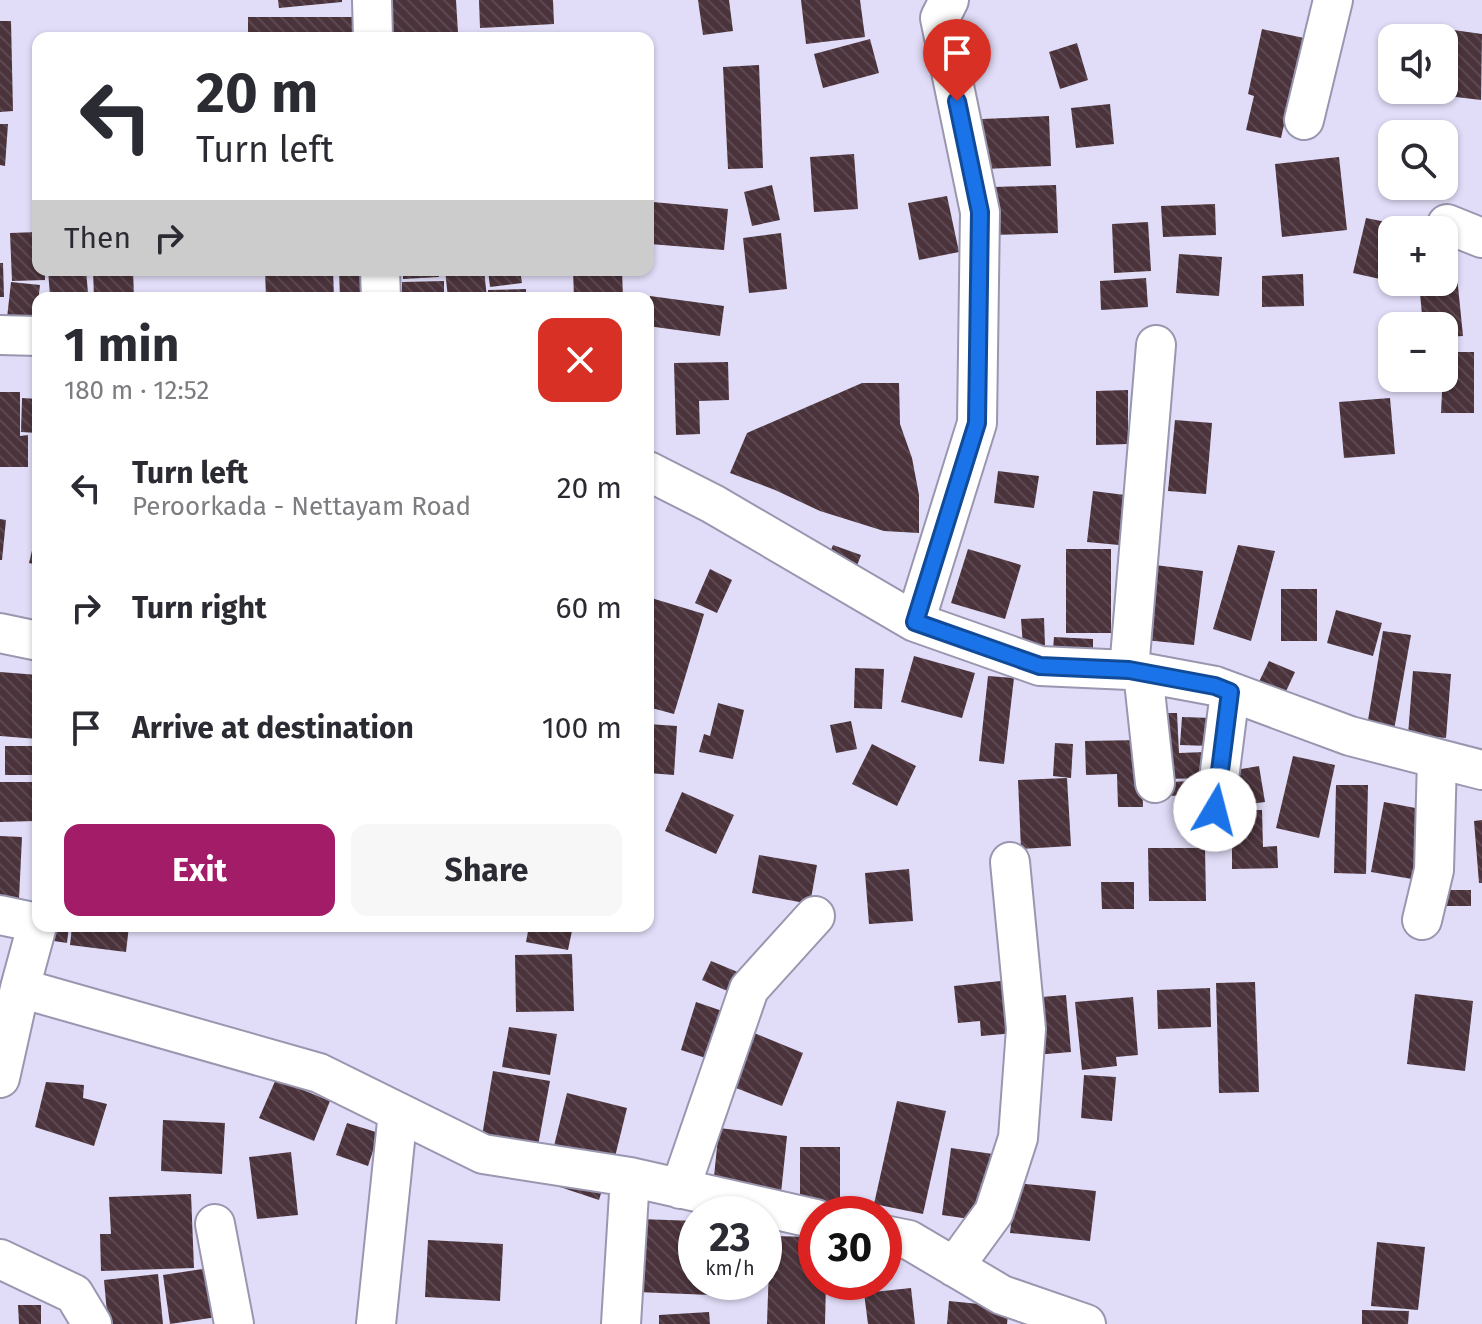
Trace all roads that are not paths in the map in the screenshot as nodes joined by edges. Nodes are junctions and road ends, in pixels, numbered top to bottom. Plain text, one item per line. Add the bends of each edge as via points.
1 (372, 0) edge
2 (949, 0) edge
3 (1333, 0) edge
4 (373, 32) edge
5 (1304, 120) dead end
6 (1458, 228) edge
7 (1482, 238) edge
8 (0, 335) edge
9 (32, 336) edge
10 (1156, 345) dead end
11 (654, 474) edge
12 (915, 622) junction
13 (0, 633) edge
14 (32, 640) edge
15 (1136, 671) junction
16 (1230, 692) junction
17 (1437, 759) junction
18 (1482, 770) edge
19 (1155, 783) dead end
20 (1215, 810) dead end
21 (1010, 862) dead end
22 (0, 915) edge
23 (815, 916) dead end
24 (1422, 920) dead end
25 (32, 921) edge
26 (35, 932) edge
27 (20, 988) junction
28 (0, 1078) edge
29 (398, 1112) junction
30 (630, 1177) junction
31 (680, 1189) junction
32 (798, 1215) edge
33 (215, 1224) dead end
34 (902, 1239) edge
35 (0, 1259) edge
36 (954, 1267) junction
37 (1075, 1322) edge
38 (92, 1324) edge
39 (234, 1324) edge
40 (376, 1324) edge
41 (621, 1324) edge

1 - 4 street
2 - 12 street via 940,18 980,212 977,423
3 - 5 street
6 - 7 street
8 - 9 street
10 - 15 street
11 - 12 street
12 - 15 street via 1040,666
13 - 14 street
15 - 16 street
15 - 19 street
16 - 17 street via 1350,736
16 - 20 street
17 - 18 street
17 - 24 street via 1434,870
21 - 36 street via 1026,1029 1018,1138 994,1212
22 - 25 street
23 - 31 street via 749,989
26 - 27 street
27 - 28 street
27 - 29 street via 319,1073
29 - 30 street via 483,1154
29 - 40 street
30 - 31 street
30 - 41 street
31 - 32 street
33 - 39 street
34 - 36 street
35 - 38 street via 74,1294
36 - 37 street via 1002,1295

